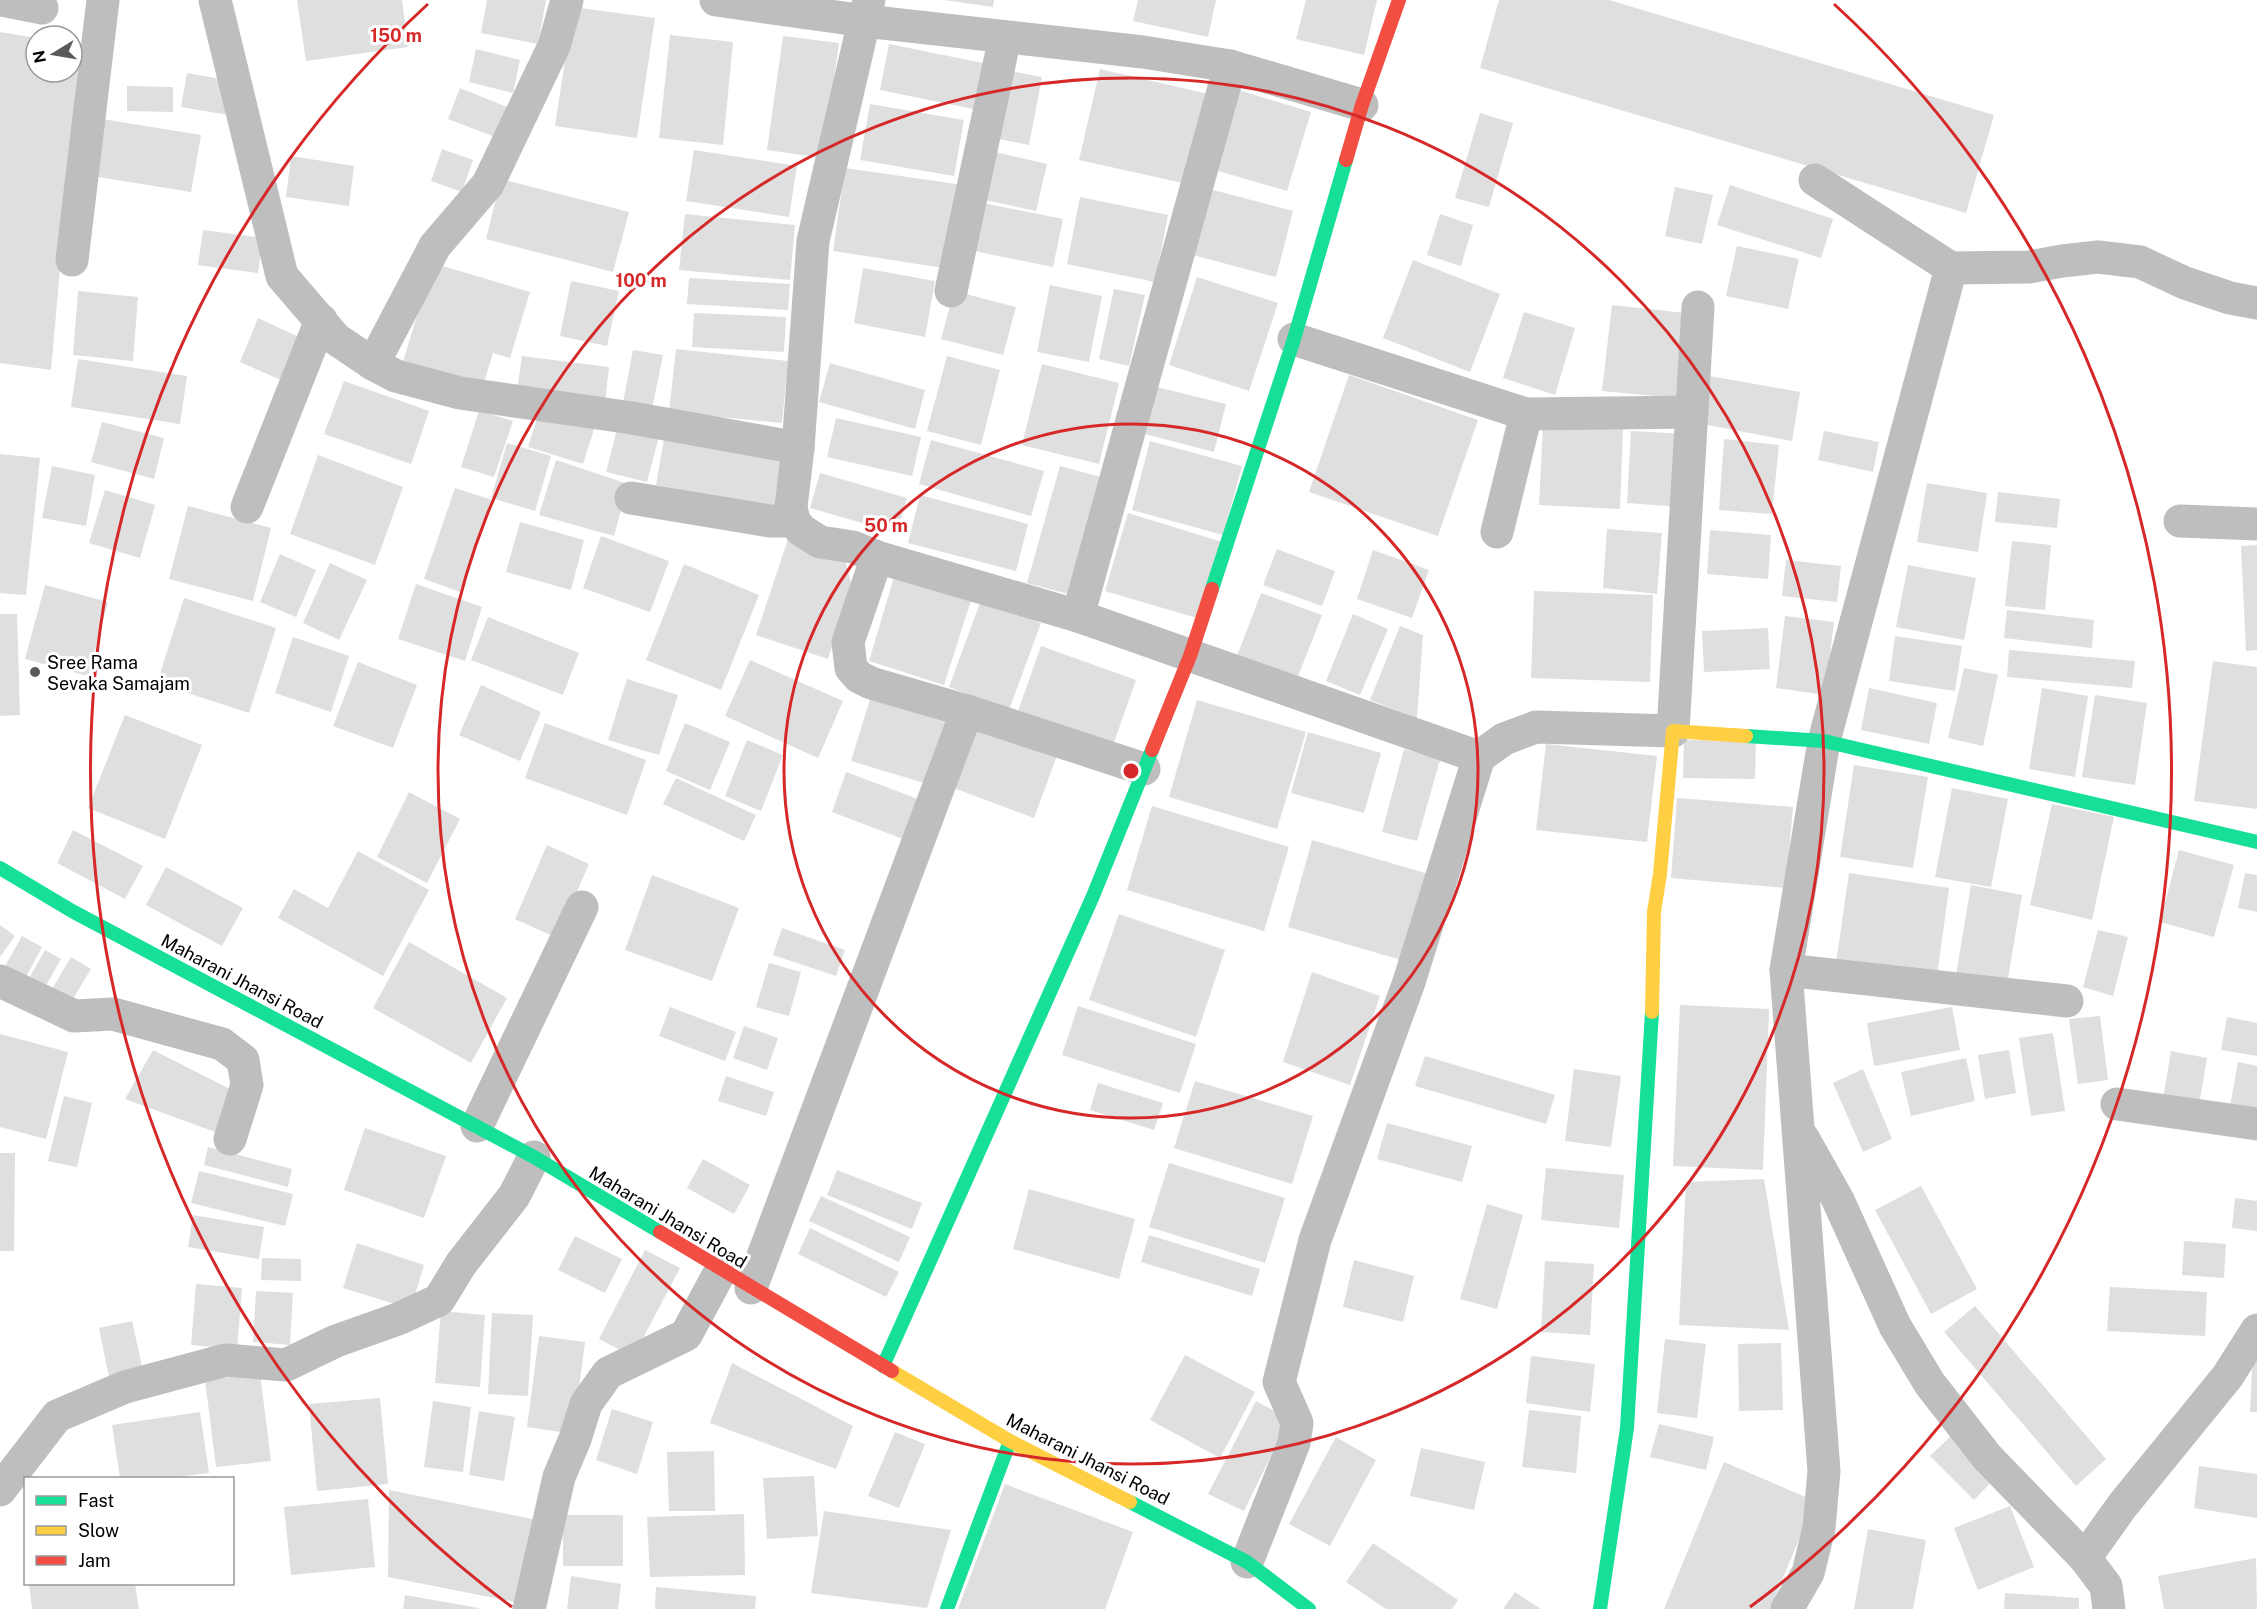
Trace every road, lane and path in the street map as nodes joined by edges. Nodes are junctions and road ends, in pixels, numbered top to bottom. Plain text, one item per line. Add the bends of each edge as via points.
1 (1, 0) edge
2 (103, 0) edge
3 (215, 0) edge
4 (567, 0) edge
5 (716, 0) edge
6 (1399, 0) edge
7 (42, 8) dead end
8 (867, 11) edge
9 (1005, 38) junction
10 (1230, 66) junction
11 (1362, 105) junction
12 (1815, 180) dead end
13 (72, 260) dead end
14 (1951, 268) junction
15 (951, 291) dead end
16 (2257, 303) edge
17 (1698, 307) dead end
18 (321, 320) junction
19 (1294, 339) junction
20 (373, 364) junction
21 (1692, 412) junction
22 (1526, 414) junction
23 (798, 448) junction
24 (631, 498) dead end
25 (247, 507) dead end
26 (794, 520) junction
27 (2180, 521) dead end
28 (2257, 524) edge
29 (1497, 532) dead end
30 (877, 557) junction
31 (1078, 616) junction
32 (1190, 656) junction
33 (967, 711) junction
34 (1673, 731) junction
35 (1824, 741) junction
36 (1479, 757) junction
37 (1144, 769) junction
38 (2257, 842) edge
39 (0, 868) edge
40 (582, 907) dead end
41 (1786, 970) junction
42 (0, 981) edge
43 (2067, 1001) dead end
44 (2117, 1104) dead end
45 (2257, 1124) edge
46 (477, 1126) junction
47 (1798, 1128) junction
48 (230, 1139) dead end
49 (534, 1157) junction
50 (721, 1270) junction
51 (751, 1288) junction
52 (2257, 1330) edge
53 (883, 1366) junction
54 (1010, 1441) junction
55 (0, 1490) edge
56 (2085, 1558) junction
57 (1247, 1562) junction
58 (529, 1609) edge
59 (947, 1609) edge
60 (1309, 1609) edge
61 (1600, 1609) edge
62 (1787, 1609) edge
63 (2109, 1609) edge

1 - 7 street
2 - 13 street
3 - 18 street via 282,276
4 - 20 street via 555,46 488,184 435,246
5 - 8 street
6 - 11 street
8 - 9 street
8 - 23 street via 813,241
9 - 10 street via 1143,52
9 - 15 street
10 - 11 street
10 - 31 street
11 - 19 street
12 - 14 street
14 - 16 street via 2029,267 2098,257 2140,262 2185,283
14 - 35 street
17 - 21 street
18 - 20 street via 336,339
18 - 25 street
19 - 22 street
19 - 32 street
20 - 23 street via 396,376 460,393
21 - 22 street
21 - 34 street
22 - 29 street
23 - 26 street via 791,507
24 - 26 street via 770,521
26 - 30 street via 801,530 820,542 853,547
27 - 28 street
30 - 31 street
30 - 33 street via 848,642 851,668 871,683
31 - 32 street
32 - 36 street
32 - 37 street
33 - 37 street
33 - 51 street
34 - 35 street
34 - 36 street via 1536,727 1504,739
34 - 61 street via 1654,912 1652,1032 1627,1428
35 - 38 street
35 - 41 street
36 - 57 street via 1409,982 1315,1240 1279,1382 1297,1423 1294,1443
37 - 53 street via 1093,896
39 - 46 street, Maharani Jhansi Road via 72,911
40 - 46 street
41 - 43 street
41 - 47 street
42 - 48 street via 74,1016 113,1014 222,1044 243,1060 247,1085
44 - 45 street
46 - 49 street, Maharani Jhansi Road
47 - 56 street via 1838,1200 1895,1326 1930,1384 1987,1457
47 - 62 street via 1824,1471 1819,1528 1808,1573
49 - 50 street, Maharani Jhansi Road
49 - 55 street via 514,1196 460,1264 440,1300 286,1365 226,1360 125,1387 57,1416
50 - 51 street, Maharani Jhansi Road
50 - 58 street via 686,1335 608,1373 586,1404 559,1477
51 - 53 street, Maharani Jhansi Road
52 - 56 street via 2227,1377
53 - 54 street, Maharani Jhansi Road
54 - 57 street, Maharani Jhansi Road
54 - 59 street
56 - 63 street via 2106,1586
57 - 60 street, Maharani Jhansi Road

